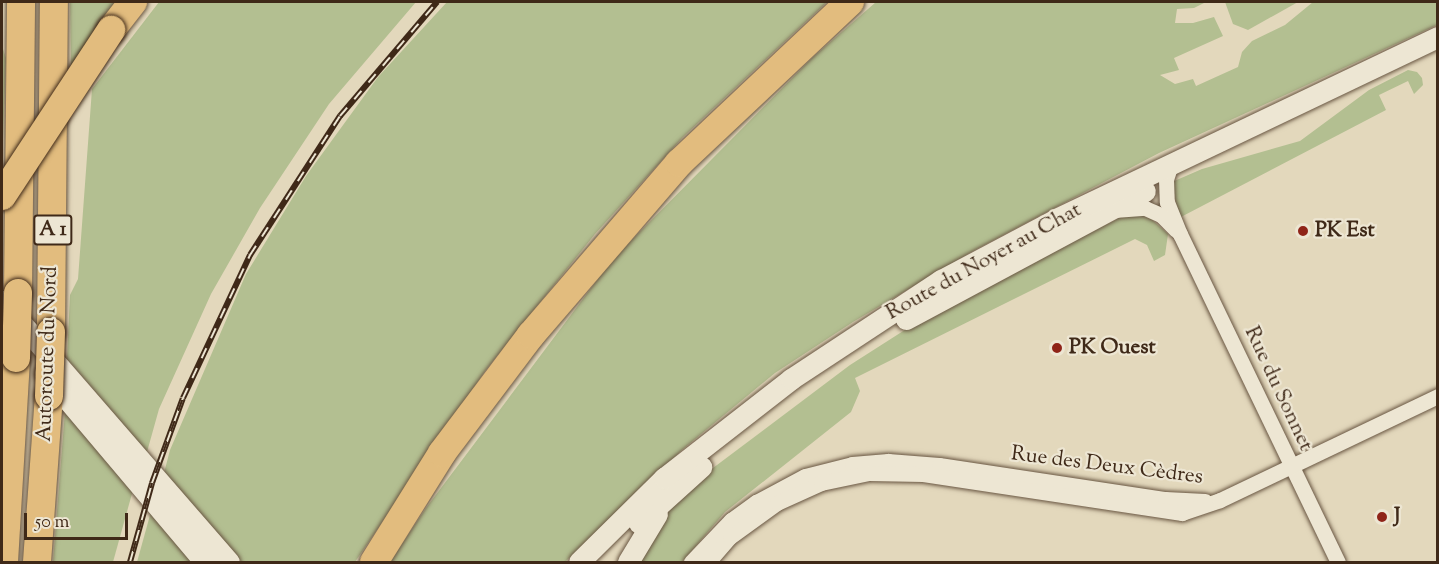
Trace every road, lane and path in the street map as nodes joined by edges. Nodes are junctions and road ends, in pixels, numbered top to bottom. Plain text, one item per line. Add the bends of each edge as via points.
1 (21, 2) edge
2 (54, 2) edge
3 (133, 2) edge
4 (850, 2) edge
5 (1437, 37) edge
6 (1437, 48) edge
7 (1169, 172) junction
8 (2, 196) edge
9 (1111, 210) junction
10 (1180, 234) junction
11 (10, 297) edge
12 (2, 321) edge
13 (1437, 396) edge
14 (1291, 466) junction
15 (689, 476) junction
16 (1220, 500) junction
17 (4, 562) edge
18 (37, 562) edge
19 (205, 562) edge
20 (229, 562) edge
21 (374, 562) edge
22 (579, 562) edge
23 (598, 562) edge
24 (628, 562) edge
25 (691, 562) edge
26 (708, 562) edge
27 (1338, 562) edge

1 - 11 highway, Autoroute du Nord / A 1
2 - 18 highway, Autoroute du Nord / A 1, bridge via 51,332
3 - 8 highway, bridge
4 - 21 highway via 680,163 531,335 442,453
5 - 7 street, Route du Noyer au Chat
6 - 7 street, Route du Noyer au Chat
7 - 9 street, Route du Noyer au Chat
7 - 10 street, Rue du Sonnet via 1167,202
7 - 22 street, Route du Noyer au Chat via 1056,219 941,280 791,379 664,478
9 - 10 street, Rue du Sonnet via 1145,208 1161,215
9 - 15 street, Route du Noyer au Chat via 916,312 811,382
10 - 14 street, Rue du Sonnet
11 - 17 highway, Autoroute du Nord / A 1, bridge via 16,358
11 - 20 street
12 - 19 street
13 - 14 street
14 - 16 street
14 - 27 street, Rue du Sonnet
15 - 23 street, Route du Noyer au Chat
15 - 24 street via 649,524
16 - 25 street, Rue des Deux Cèdres via 1165,500 939,465 888,461 852,464 805,476 756,502 731,520
16 - 26 street, Rue des Deux Cèdres via 1182,513 923,474 869,473 821,483 777,503 730,537

